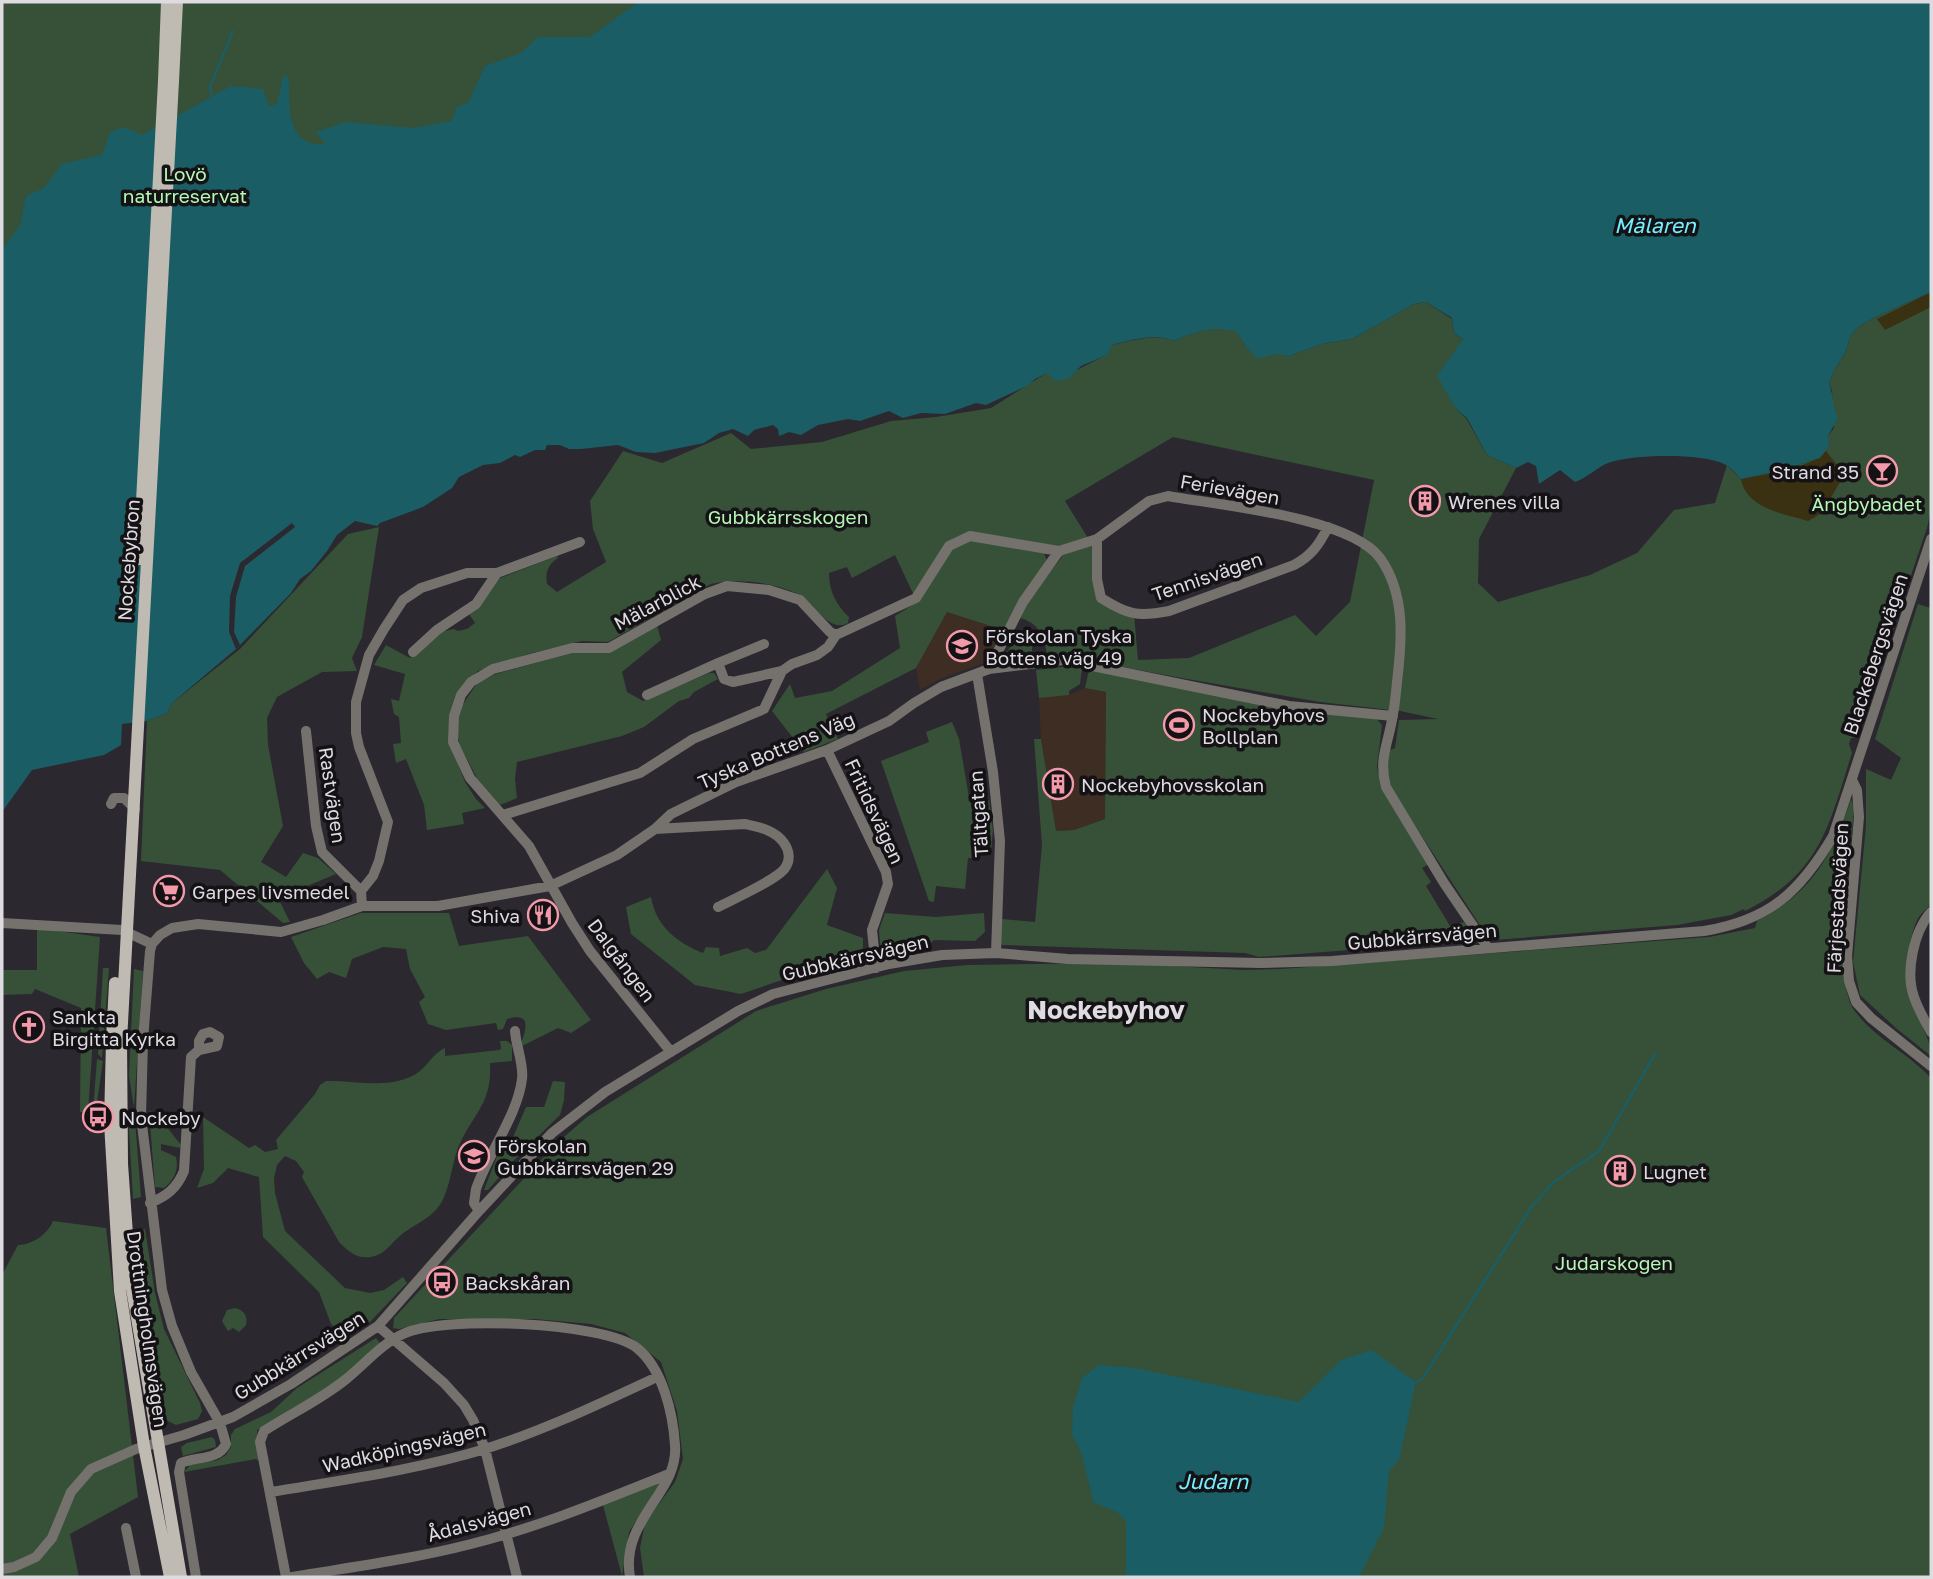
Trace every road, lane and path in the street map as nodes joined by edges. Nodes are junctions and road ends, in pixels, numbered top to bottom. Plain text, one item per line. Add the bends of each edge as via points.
1 (167, 2) edge
2 (177, 2) edge
3 (168, 81) junction
4 (1328, 527) junction
5 (1097, 539) junction
6 (1931, 539) edge
7 (580, 542) dead end
8 (1059, 551) junction
9 (497, 573) junction
10 (836, 635) junction
11 (764, 644) dead end
12 (413, 652) dead end
13 (718, 663) junction
14 (989, 668) junction
15 (782, 671) junction
16 (977, 674) junction
17 (647, 695) dead end
18 (1393, 716) junction
19 (306, 731) dead end
20 (827, 750) junction
21 (1852, 780) junction
22 (111, 804) dead end
23 (503, 815) junction
24 (655, 829) junction
25 (550, 886) junction
26 (361, 891) junction
27 (362, 906) junction
28 (718, 907) dead end
29 (1931, 912) edge
30 (2, 923) edge
31 (133, 935) junction
32 (1488, 947) junction
33 (151, 948) junction
34 (996, 953) junction
35 (876, 968) junction
36 (1929, 1025) edge
37 (515, 1031) dead end
38 (117, 1041) junction
39 (199, 1051) dead end
40 (671, 1052) junction
41 (1931, 1066) edge
42 (150, 1203) junction
43 (479, 1211) junction
44 (379, 1326) junction
45 (393, 1339) junction
46 (657, 1377) junction
47 (219, 1423) junction
48 (158, 1442) junction
49 (144, 1446) junction
50 (485, 1449) junction
51 (668, 1474) junction
52 (271, 1492) junction
53 (127, 1528) dead end
54 (506, 1535) junction
55 (2, 1569) edge
56 (136, 1577) edge
57 (170, 1577) edge
58 (181, 1577) edge
59 (197, 1577) edge
60 (286, 1577) edge
61 (292, 1577) edge
62 (517, 1577) edge
63 (630, 1577) edge

1 - 3 main road
2 - 3 main road
3 - 38 main road, Nockebybron, bridge
4 - 5 street, Ferievägen via 1168,496 1149,501
4 - 5 street, Tennisvägen via 1318,546 1294,565 1149,615 1122,611 1101,598
4 - 18 street, Ferievägen via 1356,538 1378,555 1395,588 1400,608
5 - 8 street, Ferievägen
6 - 21 street, Blackebergsvägen
7 - 9 street
8 - 10 street, Ferievägen via 970,536 949,546 916,598
8 - 14 street via 1023,602
9 - 12 street via 476,604
9 - 26 street via 467,573 421,588 403,600 369,655 356,702 356,733 388,822 379,861
10 - 15 street, Ferievägen via 817,655
10 - 23 street, Mälarblick via 800,600 769,590 727,586 608,649 572,648 493,669 471,682 461,695 453,742 470,778
11 - 13 street
13 - 15 street, Ferievägen via 723,679 733,682
13 - 17 street
14 - 16 street, Tyska Bottens Väg
14 - 18 street, Tyska Bottens Väg via 1063,660 1289,706
15 - 23 street via 764,709 693,739 640,773
16 - 20 street, Tyska Bottens Väg via 941,687 889,720
16 - 34 street, Tältgatan via 1000,841
18 - 32 street, Ferievägen via 1382,754 1386,787
19 - 26 street, Rastvägen via 322,852
20 - 24 street, Tyska Bottens Väg via 736,782 671,814
20 - 35 street, Fritidsvägen via 887,872 888,884 872,930
21 - 32 street, Gubbkärrsvägen via 1833,836 1817,864 1783,901 1752,919 1704,931
21 - 41 street, Färjestadsvägen via 1859,817 1847,956 1849,981 1856,1002 1871,1018
22 - 31 street via 124,798 136,810
23 - 25 street, Mälarblick via 529,846
24 - 25 street, Tyska Bottens Väg via 617,855
24 - 28 street via 745,824 781,839 789,858 784,870
25 - 27 street, Tyska Bottens Väg via 438,906
25 - 40 street, Dalgången via 590,951
26 - 27 street
27 - 33 street, Tyska Bottens Väg via 281,932 198,924 172,928 160,934
29 - 36 street via 1922,922 1911,958 1913,994
30 - 31 street via 122,930
31 - 33 street
32 - 34 street, Gubbkärrsvägen via 1261,963
33 - 42 street via 141,1116
34 - 35 street, Gubbkärrsvägen via 943,955
35 - 40 street, Gubbkärrsvägen via 773,995
37 - 43 street via 522,1080 476,1189 474,1203
38 - 48 main road, Drottningholmsvägen via 131,1277
38 - 49 main road, Drottningholmsvägen via 110,1123 115,1229
39 - 42 street via 191,1057 189,1070 184,1171 178,1186
40 - 43 street, Gubbkärrsvägen via 552,1133
42 - 47 street via 162,1290 172,1326
43 - 44 street, Gubbkärrsvägen
44 - 45 street
44 - 47 street, Gubbkärrsvägen via 255,1406
45 - 46 street via 421,1327 451,1324 594,1333 638,1349
45 - 50 street via 464,1405
45 - 52 street via 342,1382 264,1431 260,1442
46 - 50 street, Wadköpingsvägen via 554,1424
46 - 51 street via 676,1449
47 - 48 street, Gubbkärrsvägen
47 - 59 street via 226,1439 222,1452 181,1463 179,1472
48 - 49 street, Gubbkärrsvägen
48 - 58 main road, Drottningholmsvägen
49 - 55 street, Gubbkärrsvägen via 91,1469 71,1492 52,1538 36,1557
49 - 57 main road, Drottningholmsvägen
50 - 52 street, Wadköpingsvägen via 370,1476
50 - 54 street
51 - 54 street, Ådalsvägen
51 - 63 street via 633,1537
52 - 60 street
53 - 56 street
54 - 61 street, Ådalsvägen
54 - 62 street

